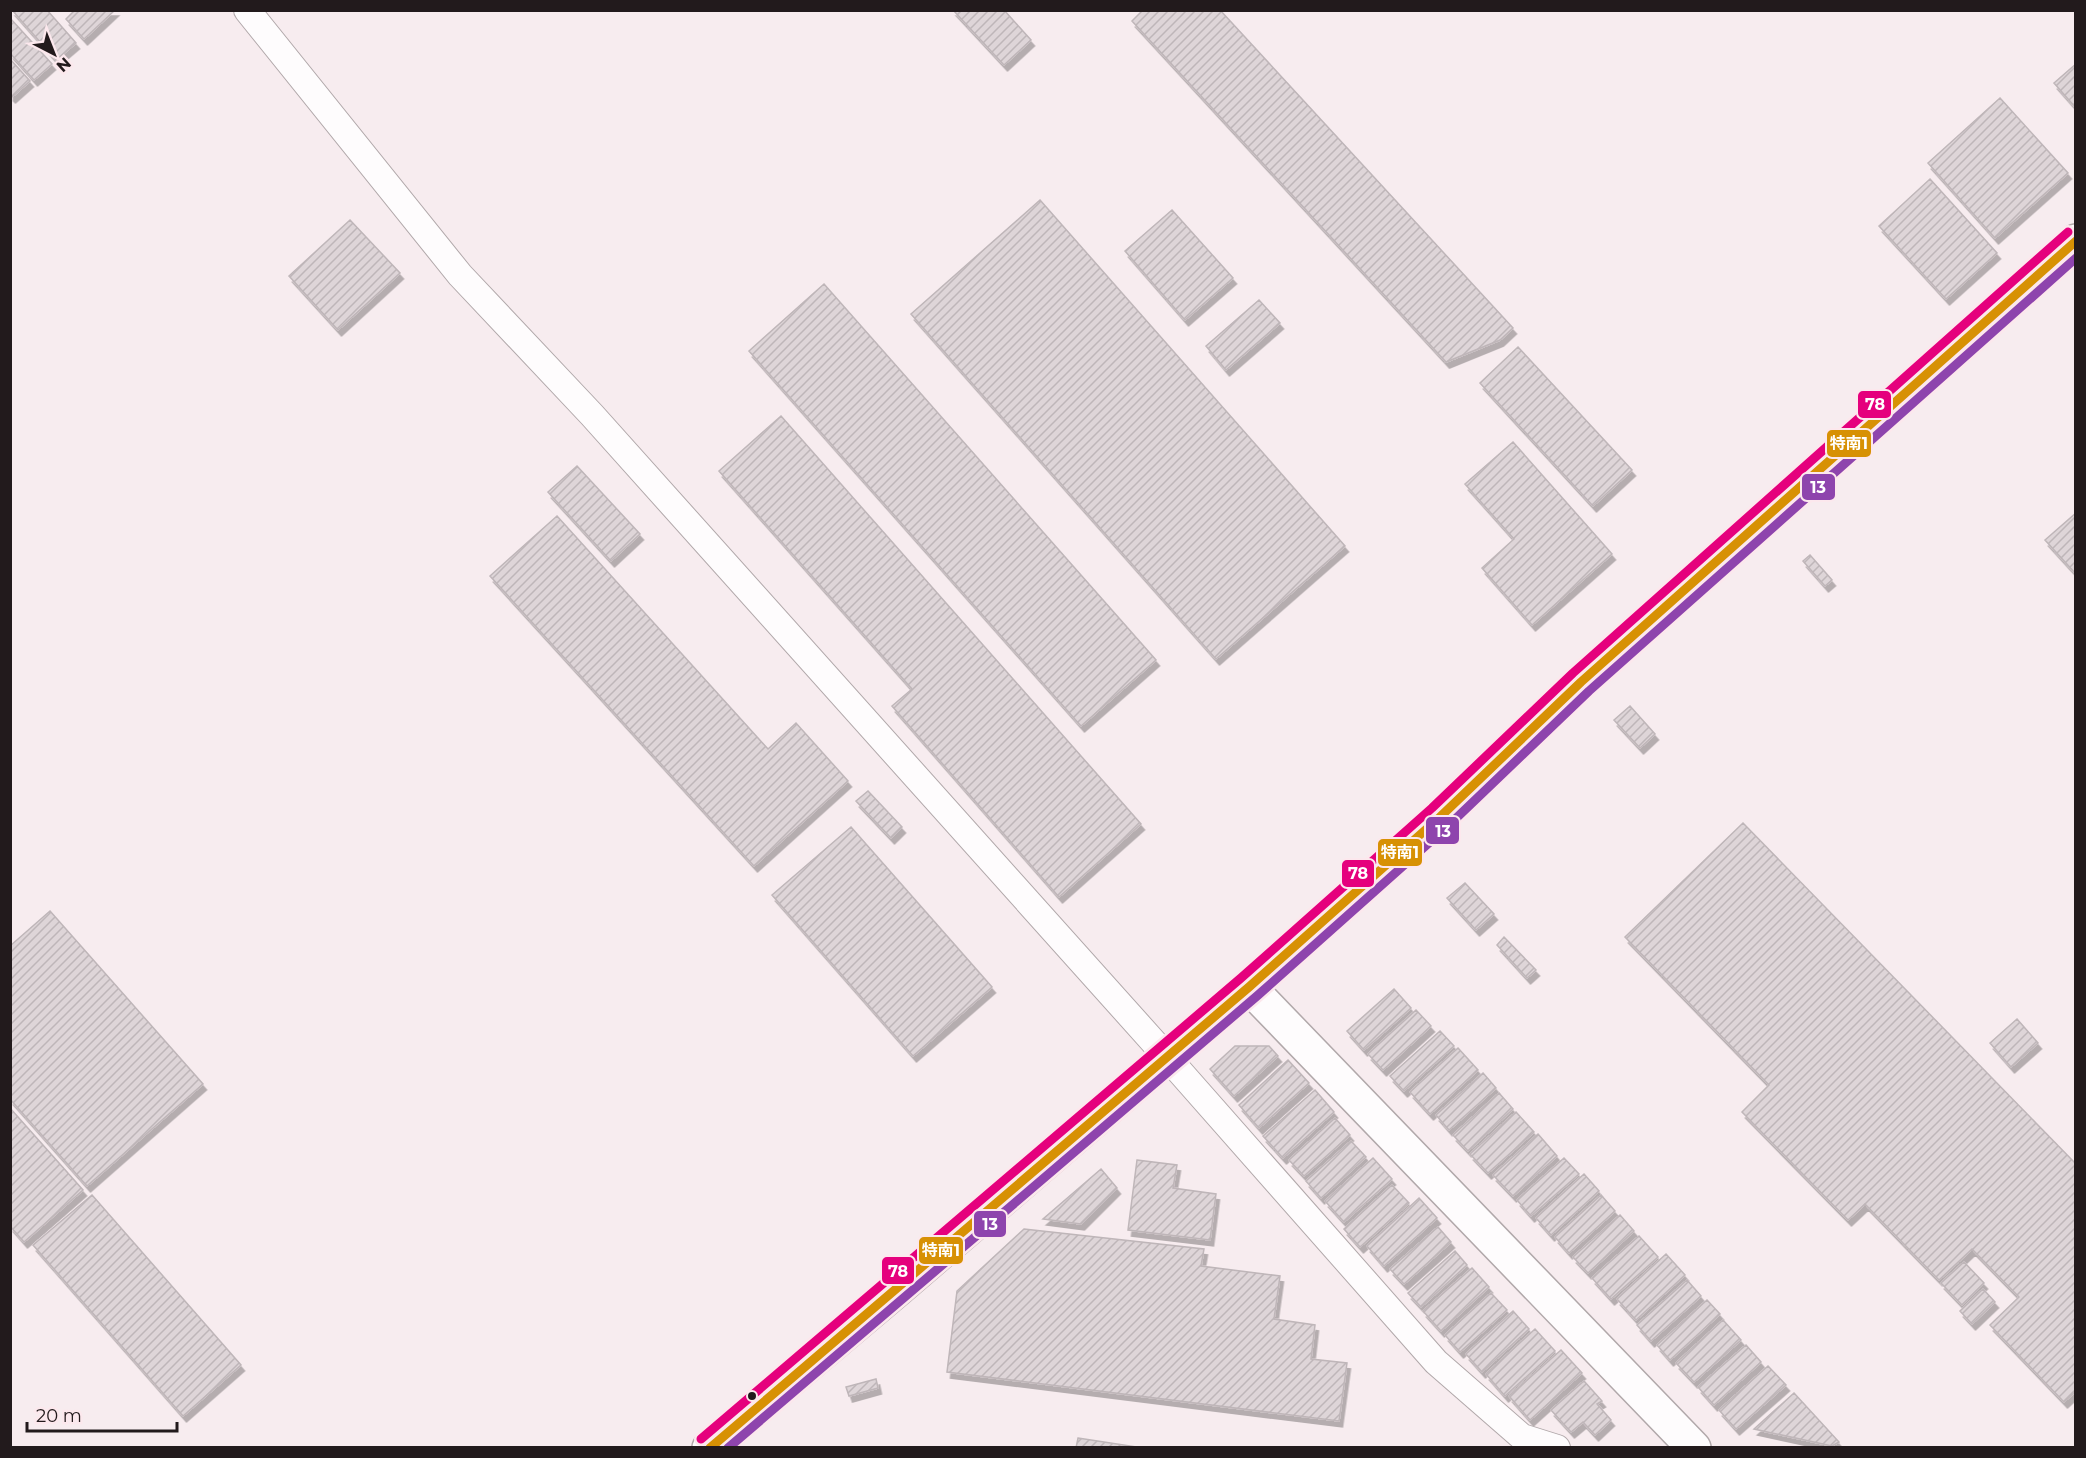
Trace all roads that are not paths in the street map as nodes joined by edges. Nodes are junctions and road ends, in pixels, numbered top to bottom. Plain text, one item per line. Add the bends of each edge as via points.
1 (248, 10) edge
2 (2076, 241) edge
3 (1249, 987) junction
4 (1167, 1057) junction
5 (710, 1448) edge
6 (1557, 1448) edge
7 (1694, 1448) edge

1 - 4 lane via 460,275 592,415
2 - 3 street via 1581,682 1440,818
3 - 4 street
3 - 7 street
4 - 5 street
4 - 6 lane via 1436,1362 1522,1437

